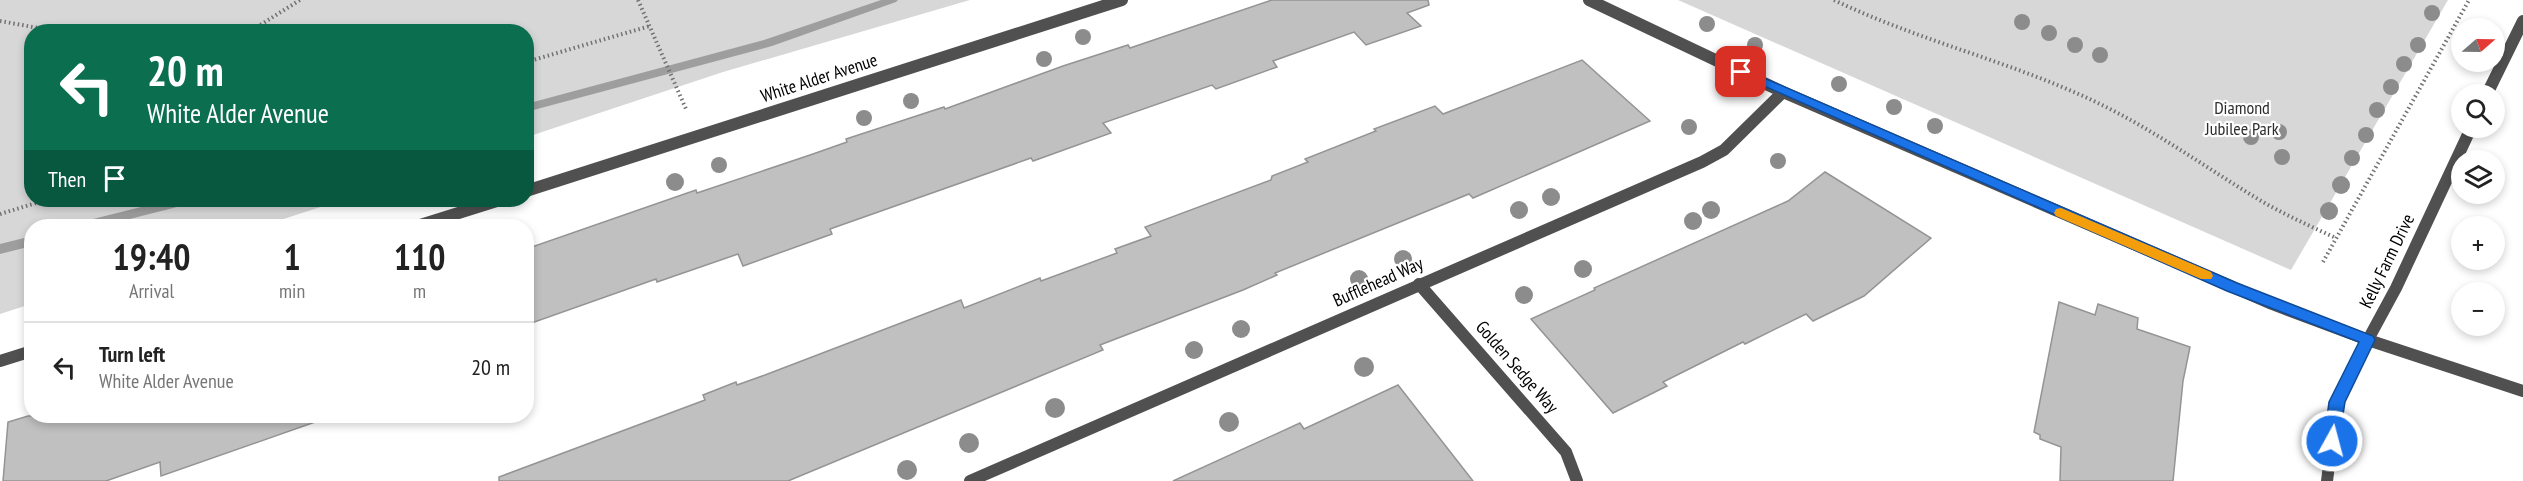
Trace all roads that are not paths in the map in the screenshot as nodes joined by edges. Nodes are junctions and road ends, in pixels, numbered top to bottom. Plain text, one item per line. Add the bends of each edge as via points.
1 (1122, 0) edge
2 (1589, 0) edge
3 (2523, 21) edge
4 (2492, 84) edge
5 (1784, 92) junction
6 (2466, 138) edge
7 (534, 188) edge
8 (478, 207) edge
9 (439, 219) edge
10 (1419, 284) junction
11 (2368, 340) junction
12 (24, 354) edge
13 (0, 361) edge
14 (2523, 391) edge
15 (970, 481) edge
16 (1577, 481) edge
17 (2327, 481) edge

1 - 7 street, White Alder Avenue
2 - 5 street
3 - 4 street
5 - 10 street, Bufflehead Way via 1724,150 1702,162
5 - 11 street via 2262,300
6 - 11 street, Kelly Farm Drive
8 - 9 street
10 - 15 street, Bufflehead Way
10 - 16 street, Golden Sedge Way via 1566,452
11 - 14 street
11 - 17 street, Kelly Farm Drive via 2337,402
12 - 13 street

